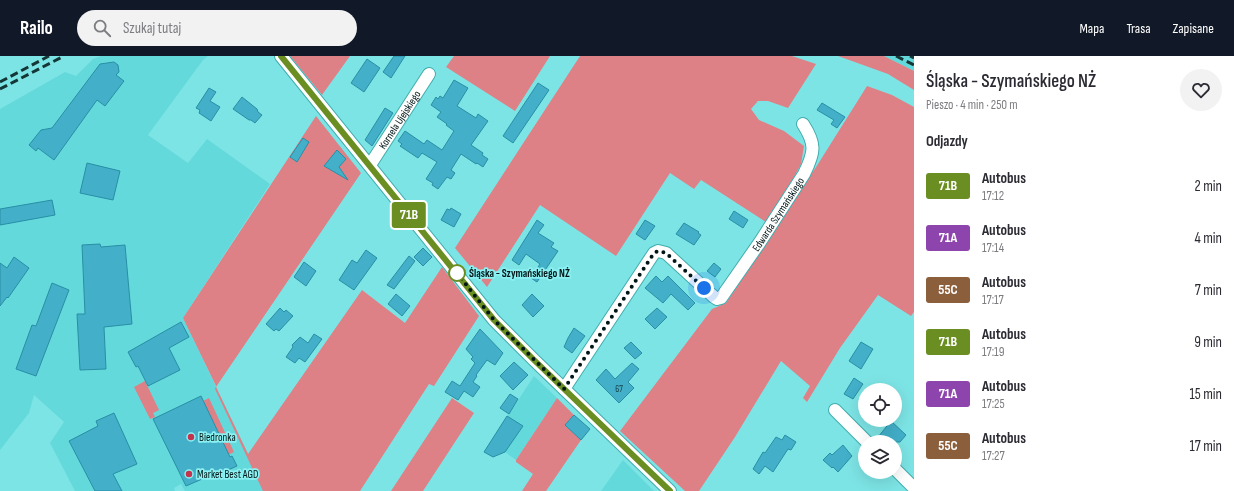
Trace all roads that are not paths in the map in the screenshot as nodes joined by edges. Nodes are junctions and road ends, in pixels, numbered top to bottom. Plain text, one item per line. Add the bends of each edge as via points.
1 (281, 56) edge
2 (429, 74) dead end
3 (803, 124) dead end
4 (370, 165) junction
5 (564, 389) junction
6 (834, 410) dead end
7 (860, 435) edge
8 (902, 476) edge
9 (914, 488) edge
10 (670, 491) edge

1 - 4 street
2 - 4 street, Kornela Ujejskiego
3 - 5 street, Edwarda Szymańskiego via 812,141 810,162 721,298 716,299 666,253 654,253
4 - 5 street via 494,320
5 - 10 street
6 - 7 street
8 - 9 street

